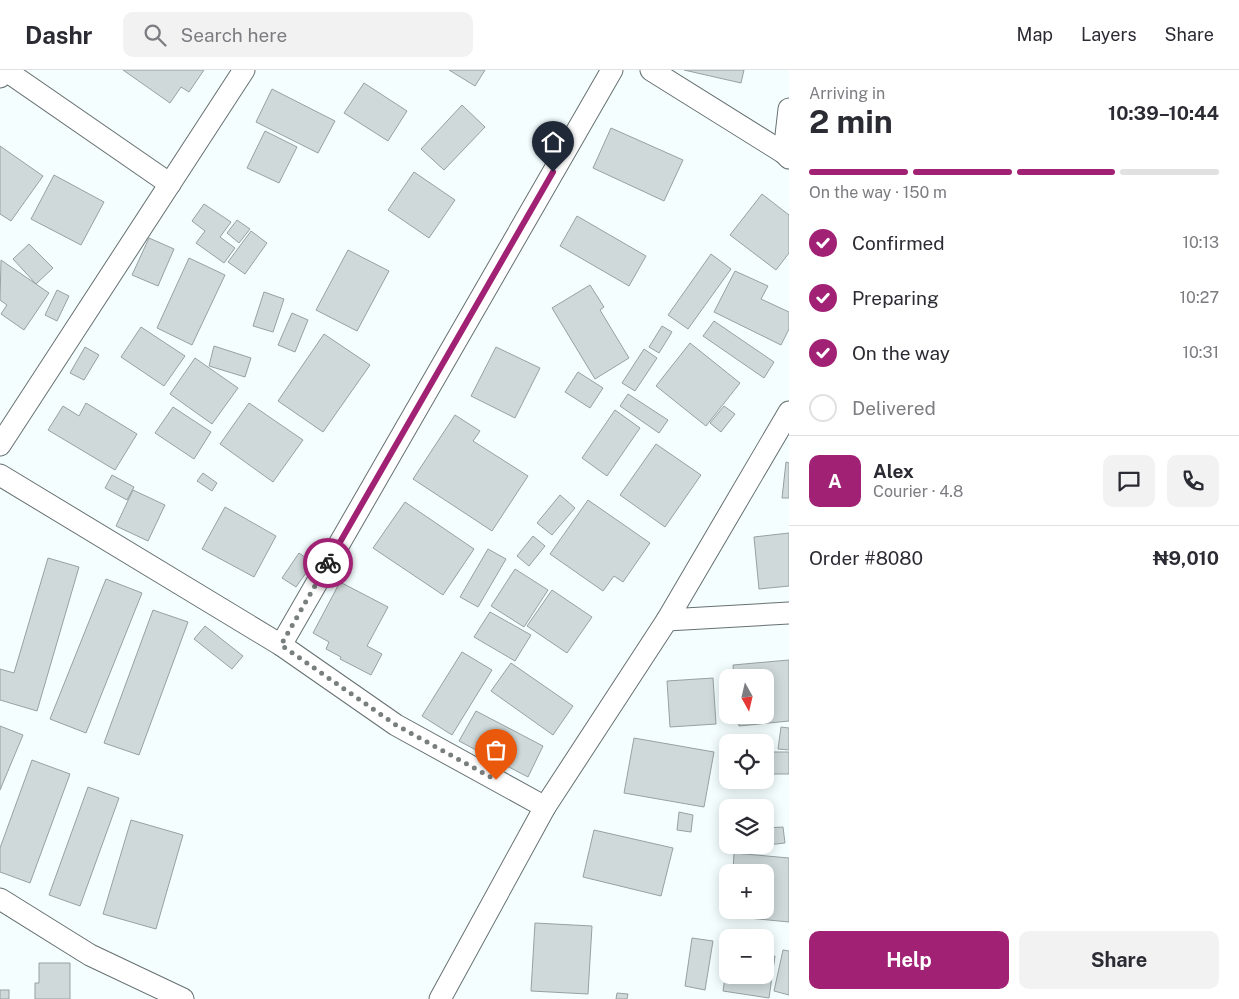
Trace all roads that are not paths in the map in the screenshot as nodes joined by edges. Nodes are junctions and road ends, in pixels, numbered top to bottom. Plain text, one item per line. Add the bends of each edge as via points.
1 (244, 70) edge
2 (612, 70) edge
3 (651, 70) edge
4 (0, 77) edge
5 (789, 109) edge
6 (786, 155) edge
7 (170, 184) junction
8 (789, 412) edge
9 (0, 445) edge
10 (0, 475) edge
11 (789, 613) edge
12 (667, 620) junction
13 (281, 645) junction
14 (546, 807) junction
15 (0, 899) edge
16 (183, 999) edge
17 (440, 999) edge

1 - 7 street
2 - 13 street
3 - 6 street
4 - 7 street via 5,70
5 - 6 street
7 - 9 street
8 - 12 street
10 - 13 street
11 - 12 street
12 - 14 street
13 - 14 street via 396,725
14 - 17 street
15 - 16 street via 90,955

